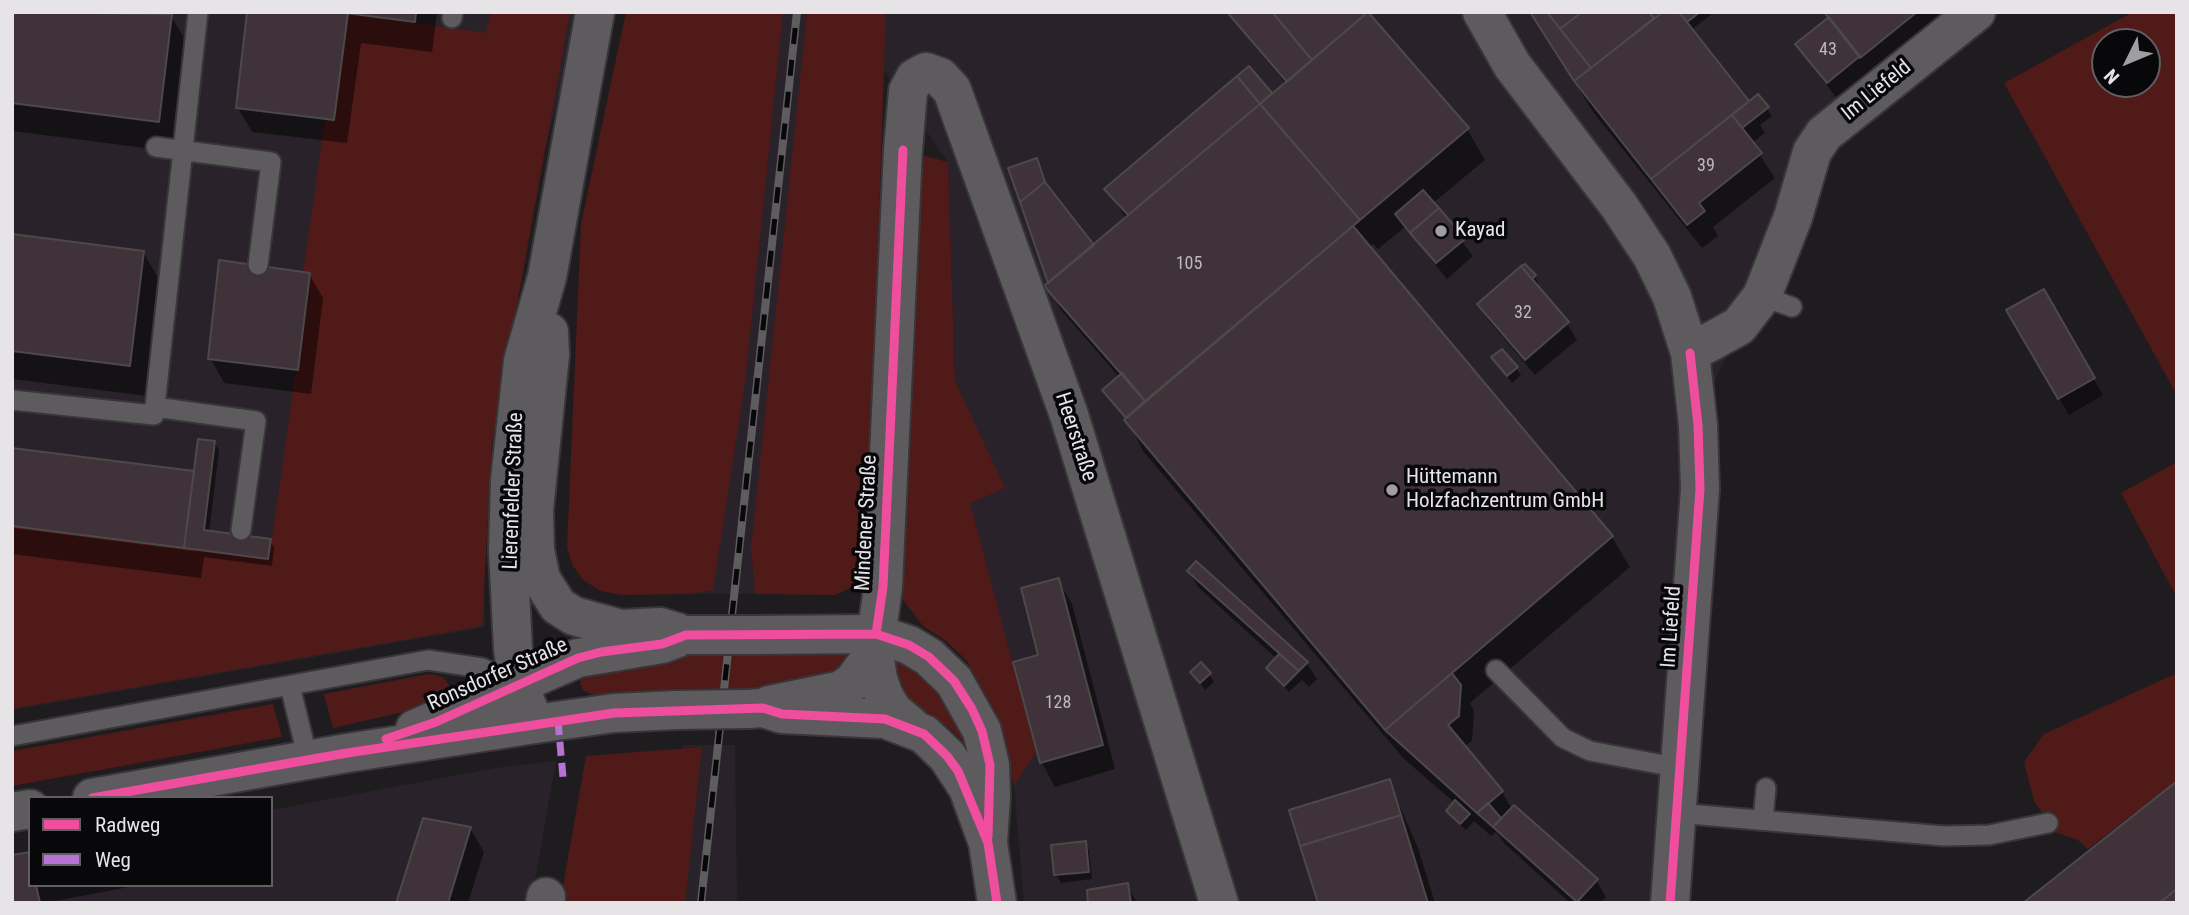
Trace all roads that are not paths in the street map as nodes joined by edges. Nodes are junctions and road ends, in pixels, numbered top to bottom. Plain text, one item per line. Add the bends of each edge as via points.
1 (198, 12) edge
2 (595, 12) edge
3 (1482, 12) edge
4 (1976, 12) edge
5 (156, 147) dead end
6 (182, 149) junction
7 (903, 150) joint
8 (258, 265) dead end
9 (547, 277) junction
10 (1690, 353) junction
11 (12, 400) edge
12 (155, 407) junction
13 (241, 530) dead end
14 (553, 600) junction
15 (687, 635) junction
16 (875, 644) junction
17 (570, 662) junction
18 (1496, 670) dead end
19 (290, 686) junction
20 (526, 705) junction
21 (755, 709) junction
22 (861, 716) joint
23 (911, 726) junction
24 (12, 736) edge
25 (347, 753) junction
26 (308, 759) junction
27 (1680, 768) junction
28 (1766, 788) dead end
29 (103, 796) edge
30 (1677, 813) junction
31 (1763, 819) junction
32 (2048, 823) dead end
33 (988, 843) junction
34 (997, 903) edge
35 (1219, 903) edge
36 (1670, 903) edge

1 - 6 lane
2 - 9 street, Lierenfelder Straße
3 - 10 street, Im Liefeld via 1520,76 1652,256
4 - 10 street, Im Liefeld via 1824,134 1812,152 1793,217 1777,302
5 - 6 lane
6 - 8 lane via 271,162
6 - 12 lane
7 - 16 street, Mindener Straße via 883,587
7 - 35 street, Heerstraße via 908,91 915,78 926,72 940,77 960,113 1069,415
9 - 14 street, Lierenfelder Straße via 550,355 535,550 541,579
9 - 20 street, Lierenfelder Straße via 523,361 510,480 508,551
10 - 27 street, Im Liefeld via 1700,489
11 - 12 lane via 154,415
12 - 13 lane via 256,421
14 - 15 street via 574,616 597,624 621,629 660,627
14 - 17 street, Lierenfelder Straße
15 - 16 street, Ronsdorfer Straße, bridge
15 - 17 street, Ronsdorfer Straße
16 - 21 street, Mindener Straße via 853,682 841,690
16 - 23 street, Mindener Straße via 884,696
16 - 33 street, Mindener Straße via 909,645 929,657 954,681 972,709 990,765
17 - 20 street, Ronsdorfer Straße
18 - 27 lane via 1563,738 1590,751
19 - 20 lane via 428,660 482,668
19 - 24 lane
19 - 26 lane
20 - 21 street, Ronsdorfer Straße, bridge via 614,713
20 - 25 street, Ronsdorfer Straße via 436,722
20 - 25 street, Ronsdorfer Straße via 473,735
21 - 22 street, Ronsdorfer Straße
22 - 23 street, Mindener Straße
23 - 33 street, Mindener Straße via 934,743 958,771
25 - 26 street, Ronsdorfer Straße
26 - 29 street, Ronsdorfer Straße
27 - 30 street, Im Liefeld
28 - 31 lane
30 - 31 lane
30 - 36 street, Im Liefeld
31 - 32 lane via 1944,836 1989,835
33 - 34 street, Mindener Straße

